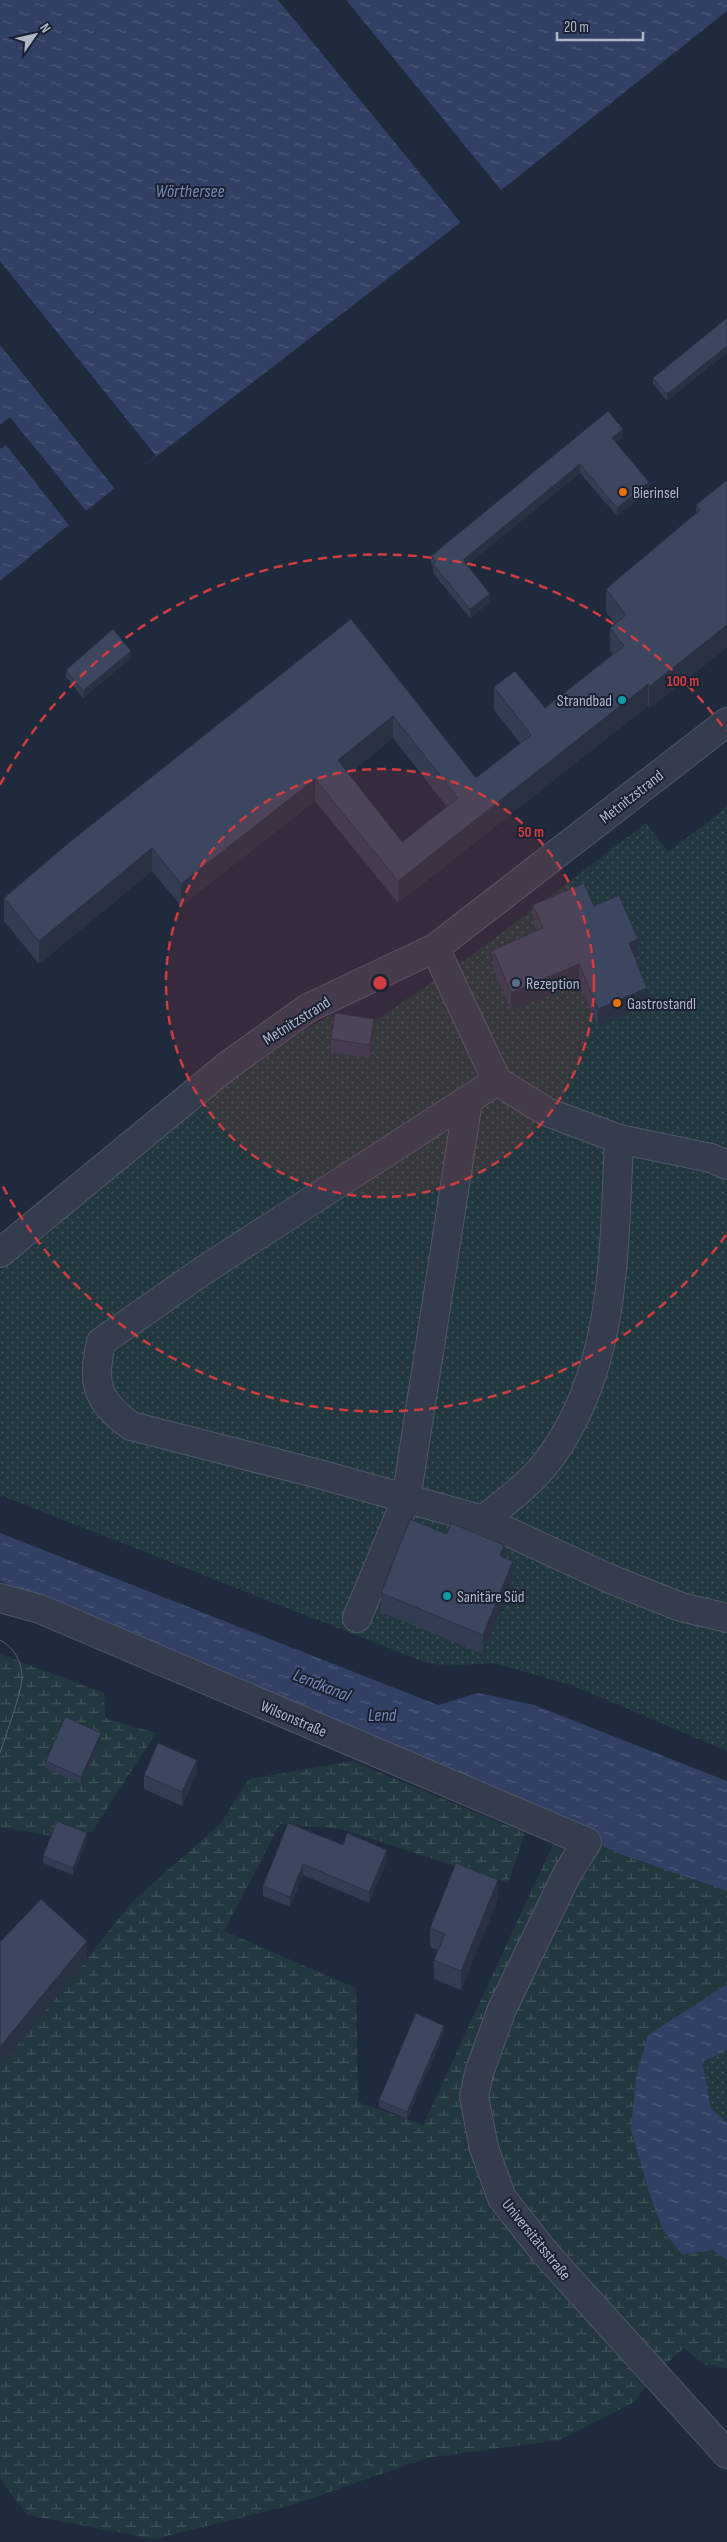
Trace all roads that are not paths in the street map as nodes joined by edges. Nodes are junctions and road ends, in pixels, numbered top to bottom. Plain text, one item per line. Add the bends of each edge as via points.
1 (727, 722) edge
2 (435, 948) junction
3 (497, 1081) junction
4 (468, 1101) junction
5 (619, 1139) junction
6 (727, 1165) edge
7 (0, 1253) edge
8 (406, 1500) junction
9 (483, 1520) junction
10 (0, 1598) edge
11 (357, 1618) dead end
12 (727, 1618) edge
13 (587, 1842) joint
14 (727, 2454) edge

1 - 2 street, Metnitzstrand
2 - 3 street
2 - 7 street, Metnitzstrand via 308,1008 227,1066
3 - 4 street
3 - 5 street via 547,1112
4 - 8 street
4 - 8 street via 143,1311 101,1342 96,1366 100,1393 110,1411 131,1426 319,1474
5 - 6 street via 711,1158
5 - 9 street via 614,1244 606,1320 587,1388 576,1416 550,1458 531,1481
8 - 9 street
8 - 11 street
9 - 12 street via 608,1578 681,1607
10 - 13 street, Wilsonstraße via 40,1609
13 - 14 street, Universitätsstraße via 502,2009 479,2073 474,2097 484,2148 502,2198 546,2254

